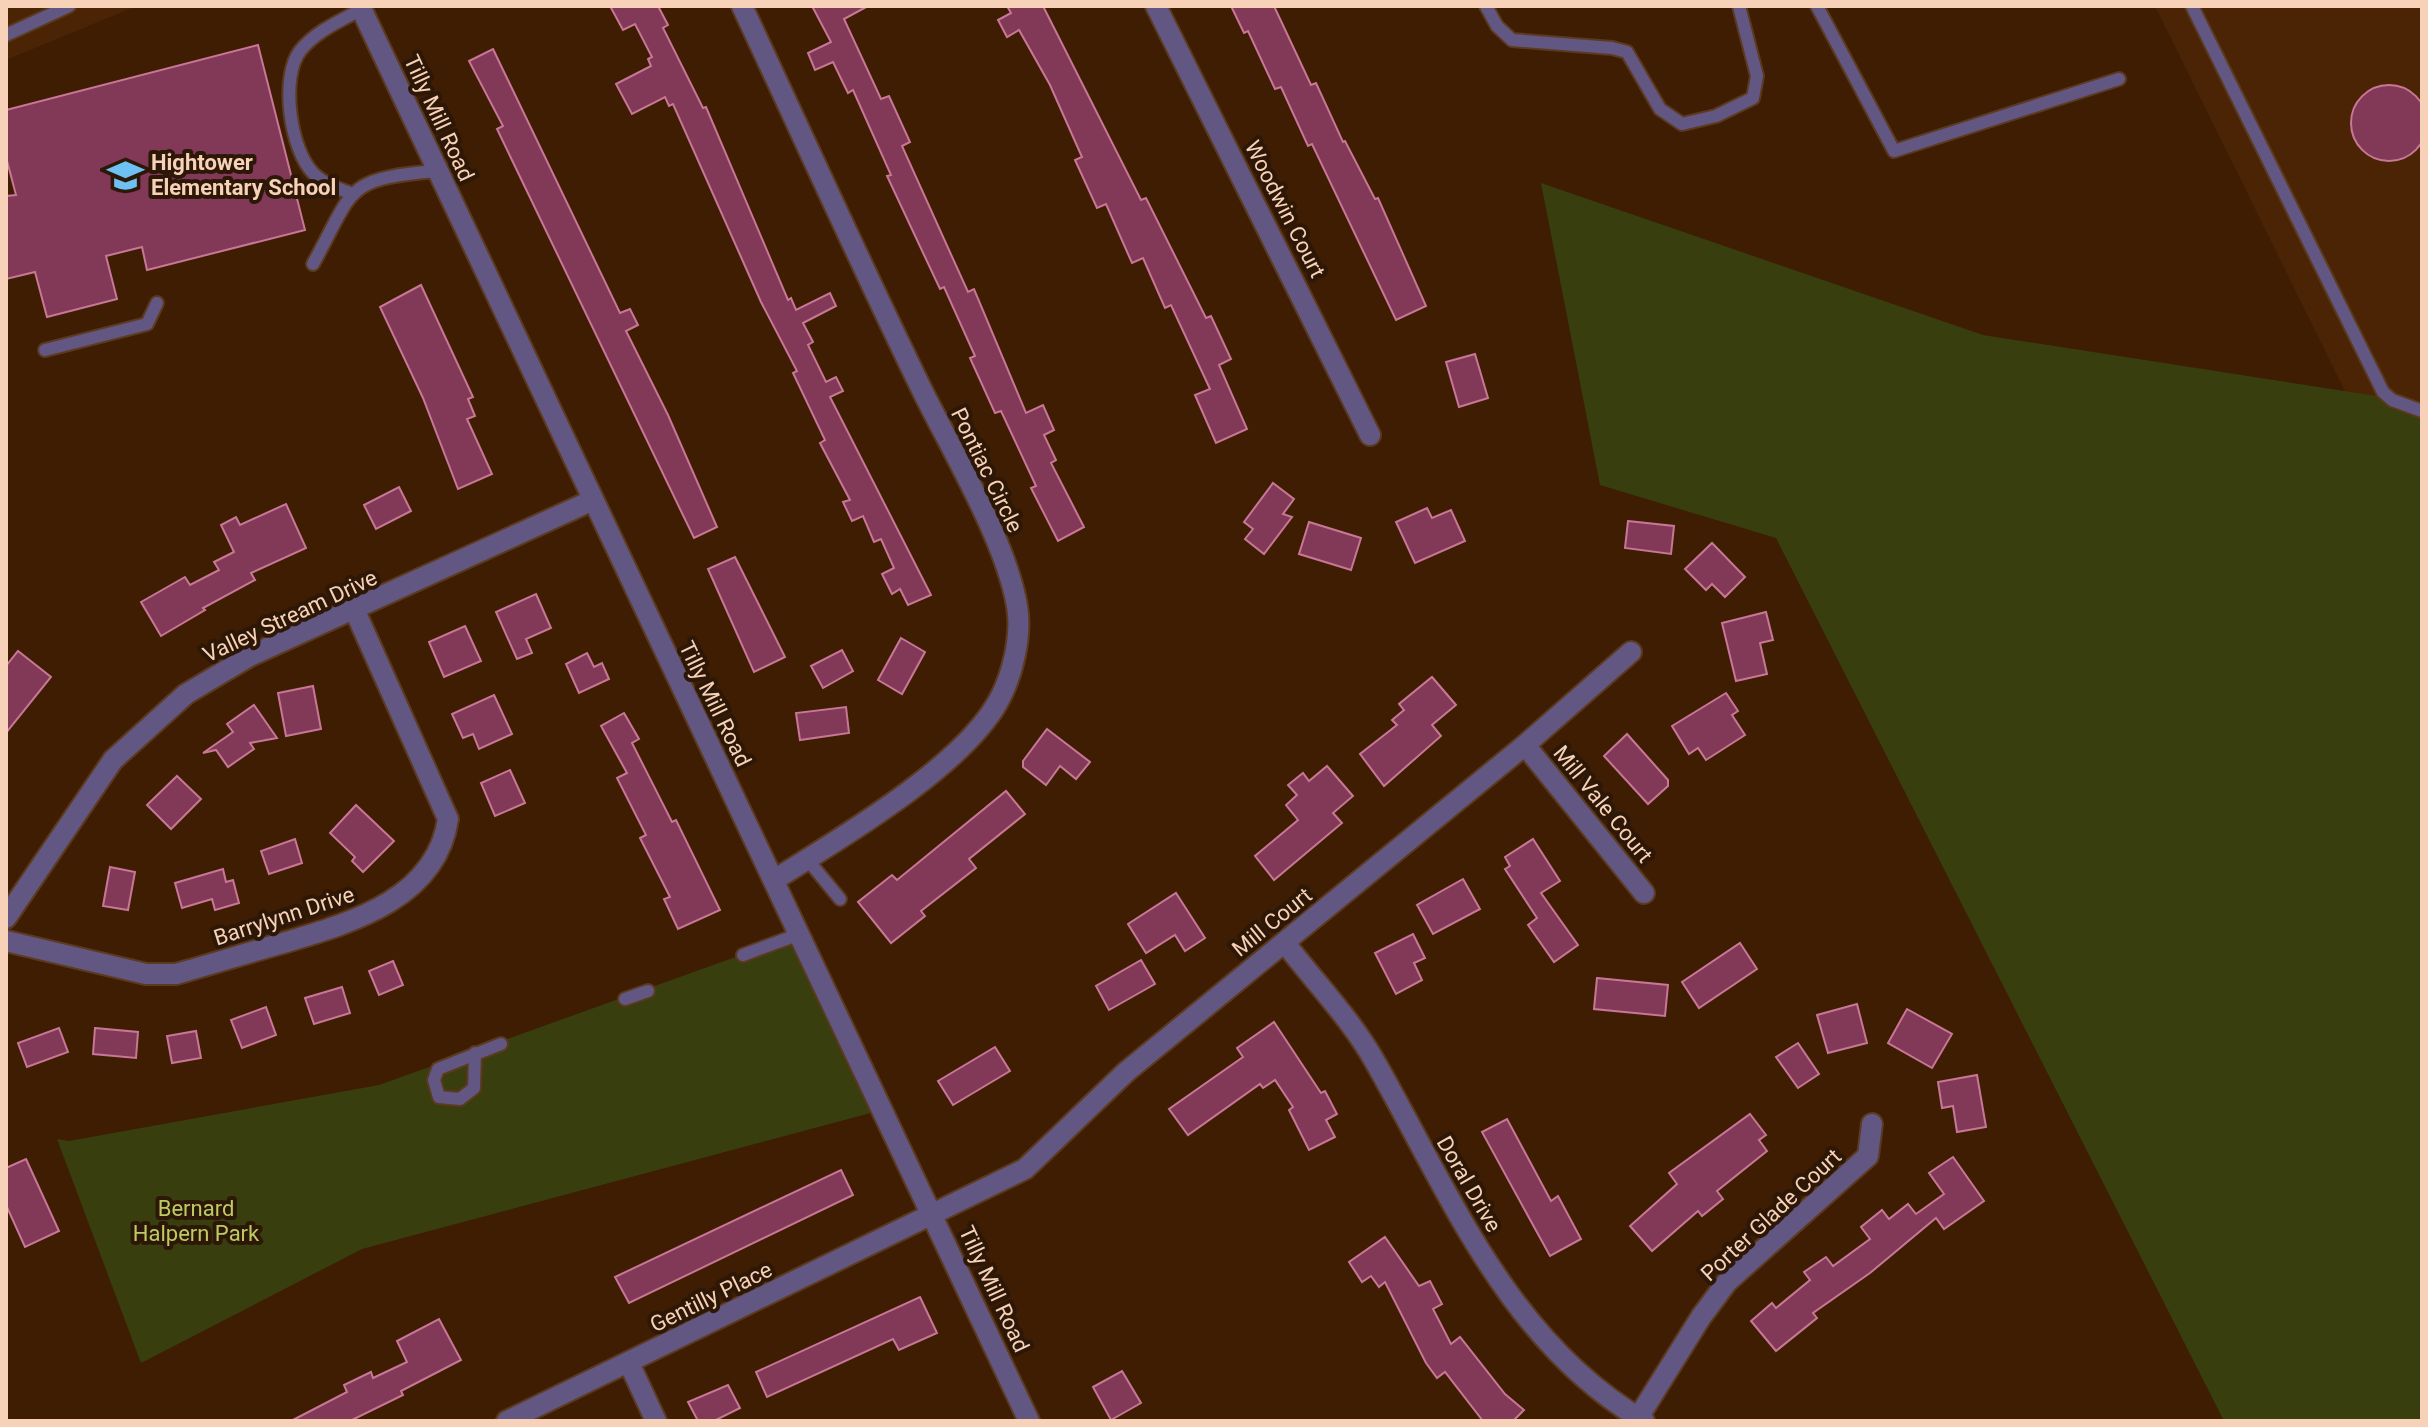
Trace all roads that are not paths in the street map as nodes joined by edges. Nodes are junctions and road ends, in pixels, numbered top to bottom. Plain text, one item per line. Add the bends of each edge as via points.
1 (69, 6) edge
2 (742, 6) edge
3 (1156, 6) edge
4 (1486, 6) edge
5 (1739, 6) edge
6 (1817, 6) edge
7 (2192, 6) edge
8 (361, 8) edge
9 (6, 35) edge
10 (2119, 79) dead end
11 (437, 171) junction
12 (353, 194) junction
13 (313, 264) dead end
14 (157, 303) dead end
15 (45, 350) dead end
16 (2422, 411) edge
17 (1370, 435) dead end
18 (591, 501) junction
19 (355, 611) junction
20 (1631, 652) dead end
21 (1525, 745) junction
22 (807, 859) junction
23 (774, 880) junction
24 (1644, 893) dead end
25 (840, 899) dead end
26 (6, 918) edge
27 (797, 935) junction
28 (6, 941) edge
29 (1285, 943) junction
30 (743, 955) dead end
31 (648, 991) dead end
32 (625, 999) dead end
33 (501, 1044) dead end
34 (475, 1053) dead end
35 (1872, 1124) dead end
36 (934, 1216) junction
37 (629, 1363) junction
38 (1641, 1419) edge
39 (507, 1421) edge
40 (656, 1421) edge
41 (1029, 1421) edge

1 - 9 lane
2 - 22 street, Pontiac Circle via 1004,558 1018,608 1015,657 999,701 967,740 922,780
3 - 17 street, Woodwin Court
4 - 5 lane via 1512,40 1627,52 1660,109 1682,124 1716,116 1753,98 1757,76
6 - 10 lane via 1894,151
7 - 16 lane via 2383,392
8 - 11 street, Tilly Mill Road
8 - 12 lane via 322,30 300,51 287,91 303,160 315,175
11 - 12 lane via 389,175
11 - 18 street, Tilly Mill Road
12 - 13 lane via 343,203
14 - 15 lane via 147,324
18 - 19 street, Valley Stream Drive
18 - 23 street, Tilly Mill Road
19 - 26 street, Valley Stream Drive via 250,656 186,694 147,725 113,760
19 - 28 street, Barrylynn Drive via 448,819 445,841 419,879 357,921 176,974 146,974
20 - 21 street, Mill Court
21 - 24 street, Mill Vale Court
21 - 29 street, Mill Court
22 - 23 street, Pontiac Circle
22 - 25 lane
23 - 27 street, Tilly Mill Road
27 - 30 lane
27 - 36 street, Tilly Mill Road
29 - 36 street, Mill Court via 1126,1072 1025,1169
29 - 38 street, Doral Drive via 1372,1056 1507,1296 1569,1365
31 - 32 lane
33 - 34 lane
35 - 38 street, Porter Glade Court via 1868,1156 1727,1282
36 - 37 street, Gentilly Place
36 - 41 street, Tilly Mill Road
37 - 39 street, Gentilly Place
37 - 40 street

